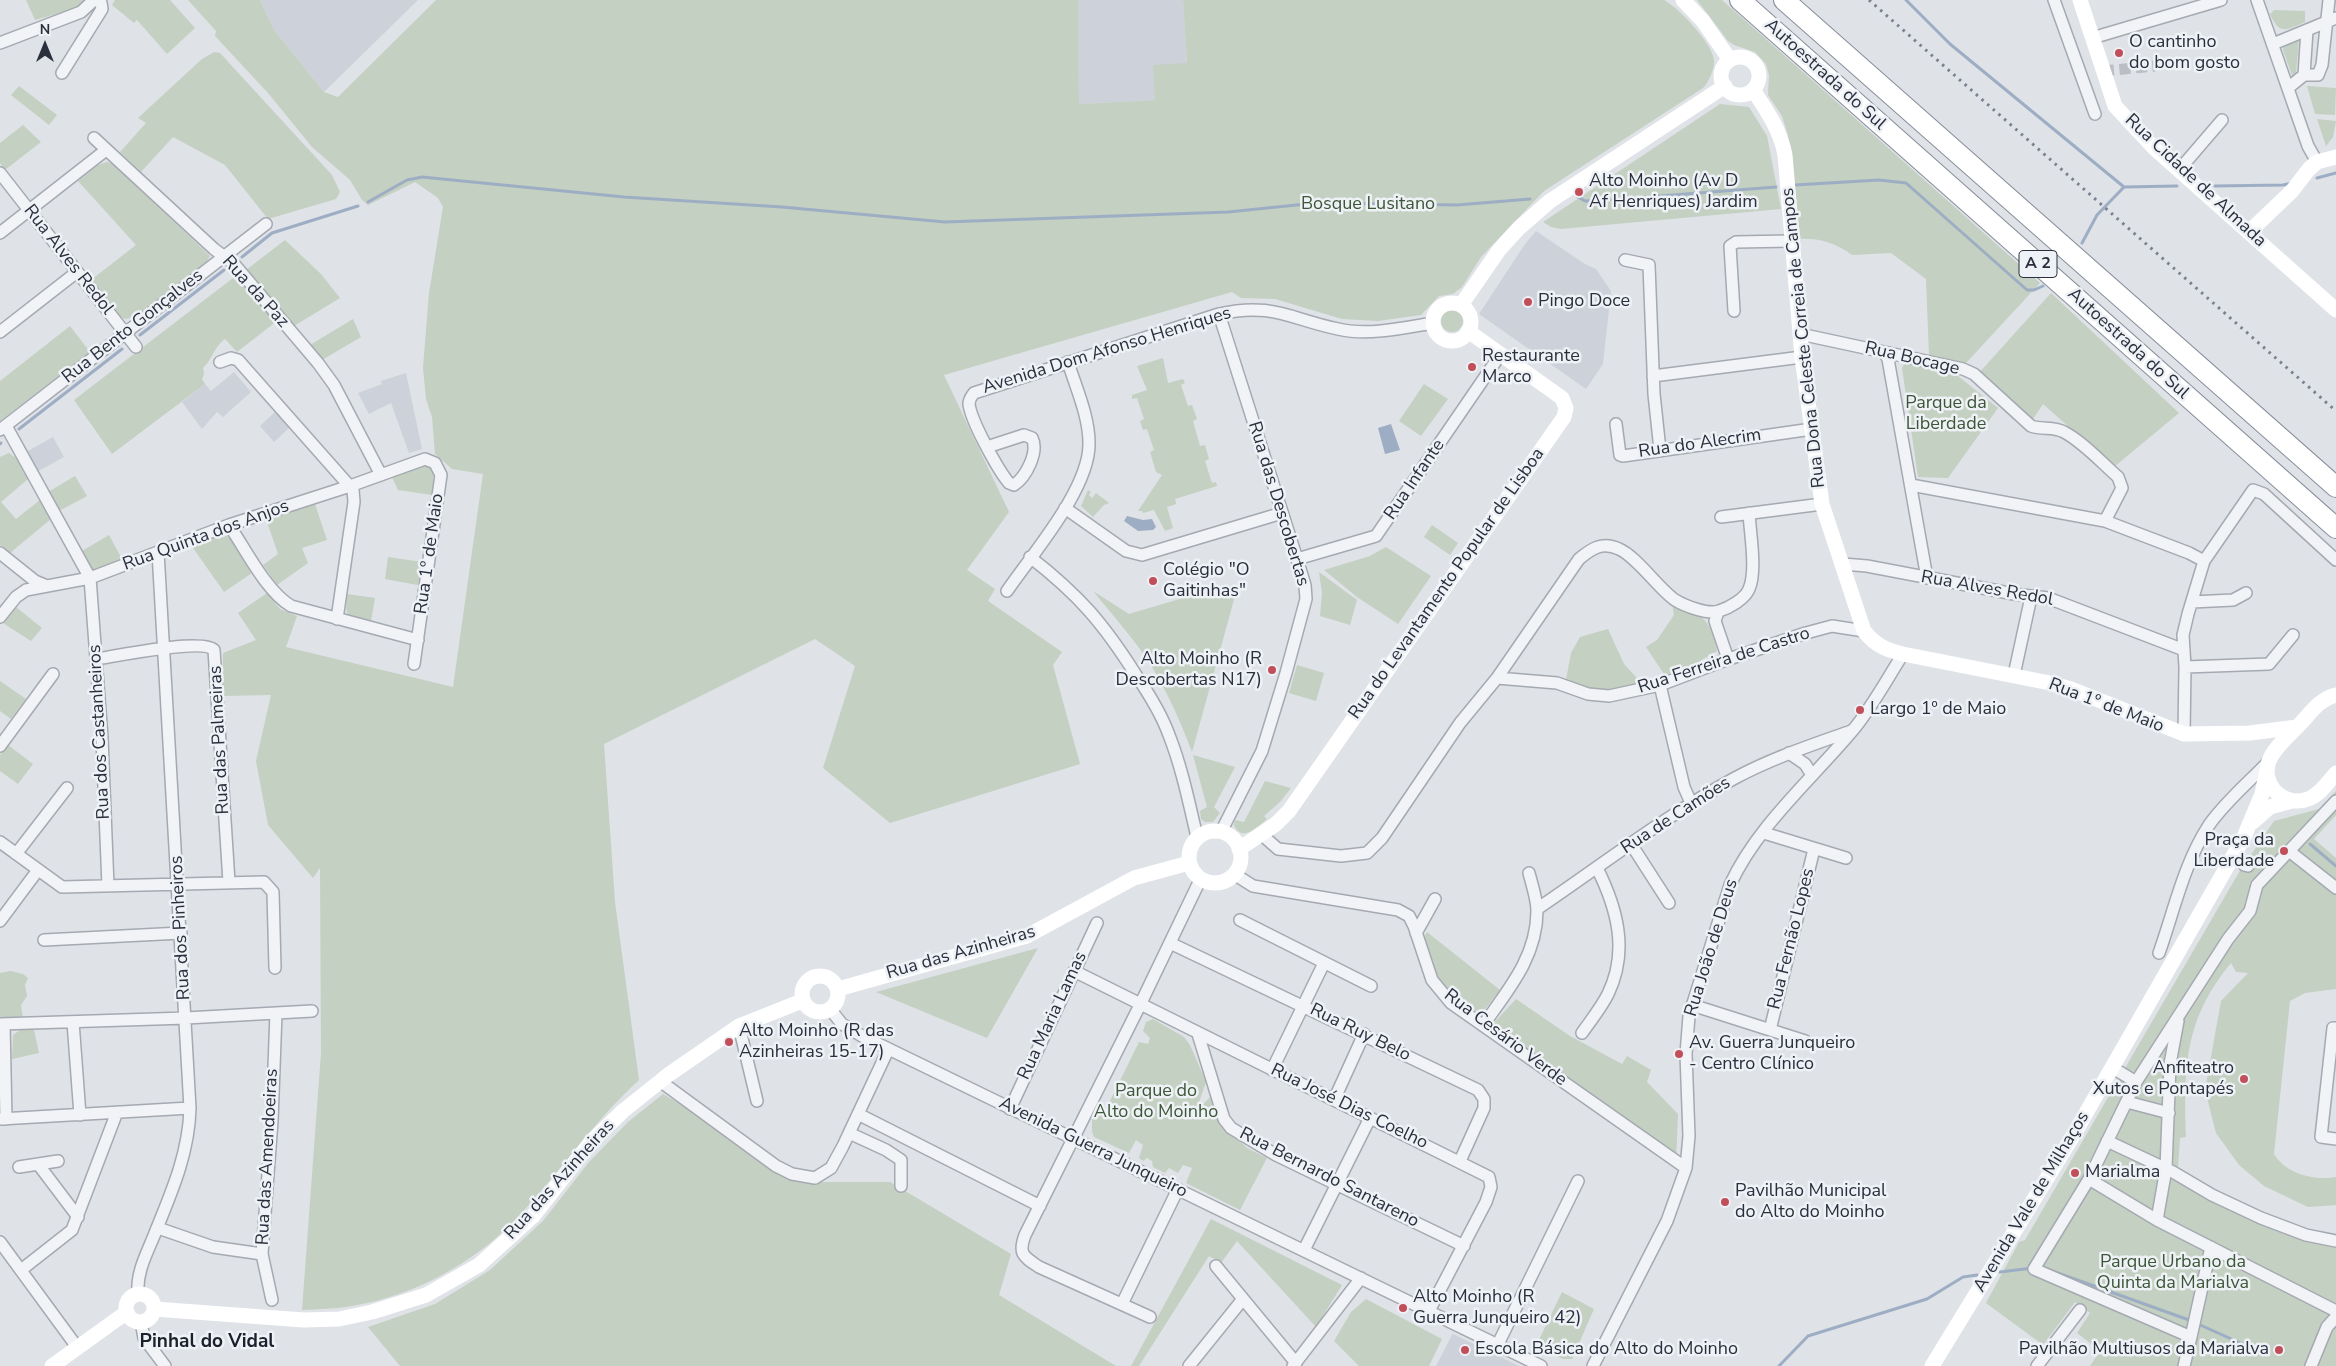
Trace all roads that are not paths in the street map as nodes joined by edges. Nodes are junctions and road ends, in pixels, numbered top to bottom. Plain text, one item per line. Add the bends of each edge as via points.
1 (95, 0) edge
2 (1683, 0) edge
3 (1740, 0) edge
4 (1784, 0) edge
5 (2054, 0) edge
6 (2080, 0) edge
7 (2221, 0) edge
8 (2257, 0) edge
9 (2329, 0) edge
10 (2331, 19) edge
11 (2307, 30) junction
12 (2092, 38) junction
13 (0, 43) edge
14 (2273, 44) junction
15 (1730, 60) junction
16 (62, 73) dead end
17 (2304, 75) junction
18 (1725, 86) junction
19 (2288, 88) junction
20 (1753, 90) junction
21 (2094, 114) dead end
22 (2222, 120) dead end
23 (94, 138) dead end
24 (106, 150) junction
25 (2336, 157) edge
26 (2313, 166) junction
27 (2179, 170) junction
28 (0, 173) edge
29 (29, 210) junction
30 (266, 224) dead end
31 (0, 232) edge
32 (2249, 232) junction
33 (1791, 241) junction
34 (225, 256) junction
35 (1625, 260) dead end
36 (77, 272) junction
37 (1461, 305) junction
38 (2336, 310) edge
39 (1734, 311) dead end
40 (1220, 314) junction
41 (1433, 323) junction
42 (1468, 331) junction
43 (0, 332) edge
44 (124, 333) junction
45 (1800, 334) junction
46 (136, 347) dead end
47 (1884, 352) junction
48 (1500, 355) junction
49 (1802, 357) junction
50 (1908, 357) junction
51 (220, 362) dead end
52 (1068, 362) junction
53 (1653, 376) junction
54 (1891, 379) junction
55 (1616, 424) dead end
56 (3, 428) edge
57 (1812, 429) junction
58 (987, 447) junction
59 (1660, 450) junction
60 (419, 460) joint
61 (381, 475) junction
62 (1911, 485) junction
63 (350, 486) junction
64 (2336, 487) edge
65 (1822, 504) junction
66 (1065, 508) junction
67 (1282, 513) junction
68 (1748, 513) junction
69 (1721, 517) dead end
70 (2105, 521) junction
71 (229, 525) junction
72 (2336, 528) edge
73 (0, 552) edge
74 (158, 552) junction
75 (1030, 557) junction
76 (1297, 559) junction
77 (2336, 560) edge
78 (2204, 561) junction
79 (1843, 564) junction
80 (90, 578) junction
81 (1928, 578) junction
82 (48, 586) junction
83 (1007, 591) dead end
84 (2246, 593) dead end
85 (2031, 596) junction
86 (2192, 602) junction
87 (1718, 612) junction
88 (0, 617) edge
89 (337, 619) junction
90 (1864, 631) junction
91 (2294, 635) dead end
92 (418, 640) junction
93 (164, 648) junction
94 (2184, 650) junction
95 (1903, 654) junction
96 (1728, 659) junction
97 (96, 660) junction
98 (414, 664) dead end
99 (2185, 667) junction
100 (54, 674) dead end
101 (2014, 675) junction
102 (1496, 678) junction
103 (1660, 685) junction
104 (2336, 685) edge
105 (2336, 695) edge
106 (2321, 701) junction
107 (2297, 727) junction
108 (1853, 730) junction
109 (2250, 733) junction
110 (2184, 734) junction
111 (0, 746) edge
112 (1789, 753) junction
113 (2269, 762) junction
114 (2336, 773) edge
115 (1812, 775) junction
116 (67, 788) dead end
117 (2292, 801) junction
118 (2336, 801) edge
119 (1691, 803) junction
120 (2248, 829) junction
121 (1221, 832) junction
122 (1764, 833) junction
123 (1262, 834) junction
124 (1197, 838) junction
125 (0, 842) edge
126 (1631, 844) junction
127 (1239, 849) junction
128 (1814, 849) junction
129 (2289, 851) junction
130 (16, 854) junction
131 (1846, 858) dead end
132 (1190, 863) junction
133 (1597, 868) junction
134 (38, 870) junction
135 (1529, 873) dead end
136 (1234, 874) junction
137 (1201, 878) junction
138 (229, 882) junction
139 (178, 883) junction
140 (108, 886) junction
141 (2334, 887) edge
142 (1435, 899) dead end
143 (1669, 903) dead end
144 (1537, 909) junction
145 (1240, 920) dead end
146 (0, 921) edge
147 (1097, 923) dead end
148 (181, 933) junction
149 (1416, 933) junction
150 (44, 940) dead end
151 (1170, 943) junction
152 (2160, 953) dead end
153 (1324, 963) junction
154 (275, 968) dead end
155 (1074, 971) junction
156 (1371, 986) dead end
157 (838, 989) junction
158 (802, 1001) junction
159 (1140, 1005) junction
160 (1303, 1005) junction
161 (1692, 1006) junction
162 (830, 1009) junction
163 (312, 1011) dead end
164 (276, 1013) junction
165 (2179, 1015) junction
166 (186, 1018) junction
167 (73, 1022) junction
168 (2, 1024) edge
169 (1484, 1024) junction
170 (740, 1026) junction
171 (2336, 1028) edge
172 (1770, 1030) junction
173 (1582, 1033) dead end
174 (1198, 1034) junction
175 (1364, 1034) junction
176 (1805, 1041) dead end
177 (888, 1050) junction
178 (2, 1065) edge
179 (1272, 1070) junction
180 (2118, 1071) dead end
181 (3, 1079) edge
182 (660, 1081) junction
183 (2136, 1082) junction
184 (1334, 1100) junction
185 (757, 1101) dead end
186 (2127, 1102) junction
187 (190, 1108) junction
188 (1010, 1108) junction
189 (117, 1112) junction
190 (2169, 1113) junction
191 (858, 1114) junction
192 (80, 1115) junction
193 (1370, 1118) junction
194 (3, 1119) edge
195 (849, 1133) junction
196 (1074, 1138) junction
197 (2336, 1139) edge
198 (2107, 1141) junction
199 (58, 1161) dead end
200 (1460, 1161) junction
201 (38, 1164) junction
202 (19, 1167) dead end
203 (1686, 1168) junction
204 (2170, 1171) junction
205 (2090, 1179) junction
206 (1578, 1181) dead end
207 (1337, 1185) junction
208 (901, 1186) dead end
209 (1178, 1189) junction
210 (1040, 1206) junction
211 (78, 1217) junction
212 (2156, 1220) junction
213 (158, 1228) junction
214 (2334, 1241) edge
215 (0, 1242) edge
216 (1464, 1246) junction
217 (2210, 1246) junction
218 (1304, 1250) junction
219 (262, 1254) junction
220 (1216, 1266) dead end
221 (21, 1270) junction
222 (1361, 1278) junction
223 (138, 1294) junction
224 (1243, 1299) junction
225 (272, 1300) dead end
226 (1122, 1304) junction
227 (154, 1310) junction
228 (2080, 1310) dead end
229 (2336, 1310) edge
230 (1430, 1311) junction
231 (127, 1312) junction
232 (1150, 1317) dead end
233 (2336, 1317) edge
234 (141, 1322) junction
235 (2192, 1333) junction
236 (1498, 1344) junction
237 (77, 1347) junction
238 (2313, 1363) edge
239 (1294, 1365) edge
240 (52, 1366) edge
241 (165, 1366) edge
242 (1189, 1366) edge
243 (1541, 1366) edge
244 (1593, 1366) edge
245 (1932, 1366) edge
246 (2037, 1366) edge
247 (2184, 1366) edge

1 - 13 street via 81,12
1 - 16 street via 101,3 102,9
2 - 15 street
3 - 72 highway, Autoestrada do Sul / A 2
4 - 64 highway, Autoestrada do Sul / A 2
5 - 21 street
6 - 12 street, Rua Cidade de Almada
7 - 12 street
8 - 14 street
9 - 10 street
10 - 11 street
10 - 17 street via 2318,75
11 - 14 street
11 - 17 street
12 - 27 street, Rua Cidade de Almada via 2115,106
14 - 19 street
15 - 18 street via 1722,69
15 - 20 street via 1742,56 1754,62 1760,73
17 - 19 street
18 - 20 street via 1741,95
18 - 37 street via 1550,201 1499,250
19 - 26 street
20 - 33 street, Rua Dona Celeste Correia de Campos via 1782,139
22 - 27 street
23 - 24 street, Rua da Paz
24 - 29 street
24 - 34 street, Rua da Paz
25 - 26 street
26 - 32 street
27 - 32 street, Rua Cidade de Almada
28 - 29 street, Rua Alves Redol
29 - 31 street
29 - 36 street, Rua Alves Redol
30 - 34 street, Rua Bento Gonçalves
32 - 38 street, Rua Cidade de Almada
33 - 39 street via 1736,242 1730,246
33 - 45 street, Rua Dona Celeste Correia de Campos
34 - 44 street, Rua Bento Gonçalves
34 - 61 street, Rua da Paz via 326,374
35 - 53 street via 1648,265
36 - 43 street
36 - 44 street, Rua Alves Redol
37 - 41 street via 1444,304 1436,312
37 - 42 street via 1471,320
40 - 41 street, Avenida Dom Afonso Henriques via 1265,309 1339,330 1358,332
40 - 52 street, Avenida Dom Afonso Henriques
40 - 67 street, Rua das Descobertas
41 - 42 street via 1436,332 1445,339 1455,340
42 - 48 street, Rua do Levantamento Popular de Lisboa
44 - 46 street, Rua Alves Redol
44 - 56 street, Rua Bento Gonçalves
45 - 47 street, Rua Bocage
45 - 49 street, Rua Dona Celeste Correia de Campos
47 - 50 street, Rua Bocage
47 - 54 street
48 - 76 street, Rua Infante via 1376,536
48 - 123 street, Rua do Levantamento Popular de Lisboa via 1562,398 1566,408 1564,417 1289,811
49 - 53 street
49 - 57 street, Rua Dona Celeste Correia de Campos
50 - 54 street via 1899,359 1895,364
50 - 70 street, Rua Bocage via 1974,374 2030,426 2064,432 2118,477 2122,488
51 - 63 street via 231,358 238,360
52 - 58 street, Avenida Dom Afonso Henriques via 976,392 970,398 970,407
52 - 66 street via 1090,444 1084,475
53 - 59 street
54 - 62 street
55 - 59 street, Rua do Alecrim via 1620,455
56 - 80 street
57 - 59 street, Rua do Alecrim
57 - 65 street, Rua Dona Celeste Correia de Campos
58 - 58 street via 1024,435 1032,438 1034,447 1024,475 1014,485 1006,481
60 - 61 street, Rua Quinta dos Anjos
60 - 92 street, Rua 1º de Maio via 435,463 441,475
61 - 63 street, Rua Quinta dos Anjos
62 - 70 street
62 - 81 street
63 - 71 street, Rua Quinta dos Anjos
63 - 89 street via 354,502
65 - 68 street
65 - 79 street, Rua Dona Celeste Correia de Campos
66 - 67 street via 1126,551 1142,555
66 - 75 street
67 - 76 street, Rua das Descobertas
68 - 69 street
68 - 87 street via 1752,574 1749,589 1740,600
70 - 78 street
71 - 74 street, Rua Quinta dos Anjos
71 - 89 street via 284,602 300,610
73 - 82 street via 39,584
74 - 80 street, Rua Quinta dos Anjos
74 - 93 street, Rua dos Pinheiros
75 - 83 street
75 - 124 street via 1068,587 1100,621 1151,698 1179,762
76 - 121 street, Rua das Descobertas via 1306,598 1288,664 1262,751
77 - 78 street via 2264,494 2253,490
78 - 86 street
79 - 81 street, Rua Alves Redol
79 - 90 street, Rua Dona Celeste Correia de Campos
80 - 82 street, Rua Quinta dos Anjos
80 - 97 street, Rua dos Castanheiros
81 - 85 street, Rua Alves Redol
82 - 88 street, Rua Quinta dos Anjos via 26,590 16,596
84 - 86 street via 2233,600
85 - 94 street, Rua Alves Redol via 2058,601
85 - 101 street
86 - 94 street via 2183,636
87 - 96 street via 1715,621
87 - 102 street via 1701,610 1676,600 1621,549 1594,547 1578,559
89 - 92 street
90 - 95 street via 1872,642
90 - 96 street, Rua Ferreira de Castro via 1832,626
91 - 99 street via 2269,664
92 - 98 street, Rua 1º de Maio
93 - 97 street
93 - 138 street, Rua das Palmeiras via 205,645 215,652
93 - 139 street, Rua dos Pinheiros
94 - 99 street
95 - 101 street, Rua 1º de Maio
95 - 108 street, Rua João de Deus
96 - 103 street, Rua Ferreira de Castro
97 - 140 street, Rua dos Castanheiros
99 - 110 street
100 - 111 street
101 - 110 street, Rua 1º de Maio via 2071,689
102 - 103 street, Rua Ferreira de Castro via 1557,683 1588,694 1610,696
102 - 123 street via 1368,854 1341,856 1278,849
103 - 119 street via 1684,787
104 - 106 street
105 - 106 street
106 - 107 street
107 - 109 street, Rua 1º de Maio
107 - 113 street
108 - 112 street, Rua de Camões
108 - 115 street, Rua João de Deus
109 - 110 street, Rua 1º de Maio
109 - 113 street via 2271,746
112 - 115 street via 1805,764
112 - 119 street, Rua de Camões via 1736,777
113 - 117 street via 2271,786
113 - 120 street, Avenida Vale de Milhaços via 2262,794
113 - 152 street via 2208,827 2189,866
114 - 117 street, Avenida Vale de Milhaços via 2316,795
115 - 122 street, Rua João de Deus
116 - 130 street
117 - 120 street, Avenida Vale de Milhaços via 2270,807
118 - 129 street
119 - 126 street, Rua de Camões
120 - 245 street, Avenida Vale de Milhaços via 2079,1125
121 - 124 street via 1209,831
121 - 127 street via 1233,838
122 - 128 street
122 - 161 street, Rua João de Deus via 1738,867 1730,885
123 - 127 street, Rua do Levantamento Popular de Lisboa
124 - 132 street via 1191,846
125 - 130 street
126 - 133 street, Rua de Camões
126 - 143 street
127 - 136 street via 1240,862
128 - 131 street
128 - 172 street, Rua Fernão Lopes
129 - 141 street
129 - 165 street via 2257,885 2250,911
130 - 134 street
132 - 137 street
132 - 157 street, Rua das Azinheiras via 1121,884 1027,936
133 - 144 street, Rua de Camões
133 - 173 street via 1617,916 1619,943 1616,969 1608,994
134 - 140 street via 62,887
134 - 146 street
135 - 144 street
136 - 137 street via 1218,882
136 - 149 street, Rua Cesário Verde via 1253,886 1270,890 1398,910 1409,916
137 - 151 street
138 - 139 street
138 - 154 street via 264,882 273,890
139 - 140 street
139 - 148 street, Rua dos Pinheiros
142 - 149 street
144 - 169 street via 1530,952 1517,978
145 - 153 street
147 - 155 street, Rua Maria Lamas
148 - 150 street
148 - 166 street, Rua dos Pinheiros
149 - 169 street, Rua Cesário Verde via 1432,980 1451,1003
151 - 159 street
151 - 160 street, Rua Ruy Belo
153 - 156 street
153 - 160 street
155 - 159 street, Rua José Dias Coelho
155 - 188 street, Rua Maria Lamas
157 - 158 street via 823,976 810,978 802,988
157 - 162 street via 837,1000
158 - 162 street via 811,1011
158 - 170 street, Rua das Azinheiras
159 - 174 street, Rua José Dias Coelho
159 - 196 street
160 - 175 street, Rua Ruy Belo
160 - 179 street
161 - 172 street
161 - 203 street, Rua João de Deus via 1686,1054 1689,1136
162 - 177 street, Avenida Guerra Junqueiro via 842,1024
163 - 164 street
164 - 166 street
164 - 219 street, Rua das Amendoeiras
165 - 183 street
165 - 190 street via 2170,1064
166 - 167 street
166 - 187 street, Rua dos Pinheiros
167 - 168 street
167 - 192 street
168 - 178 street
169 - 203 street, Rua Cesário Verde
170 - 182 street, Rua das Azinheiras
170 - 185 street
171 - 197 street via 2332,1028 2321,1137
172 - 176 street
174 - 179 street, Rua José Dias Coelho
174 - 207 street, Rua Bernardo Santareno via 1224,1119 1231,1128
175 - 184 street
175 - 200 street, Rua Ruy Belo via 1478,1090 1484,1099 1484,1108
177 - 188 street, Avenida Guerra Junqueiro
177 - 191 street
178 - 181 street
179 - 184 street, Rua José Dias Coelho
180 - 183 street
181 - 194 street
182 - 195 street via 768,1161 792,1174 815,1178 822,1174 830,1168
182 - 227 street, Rua das Azinheiras via 590,1142 533,1216 480,1265 426,1295 339,1319 304,1320
183 - 186 street
184 - 193 street, Rua José Dias Coelho
186 - 190 street
186 - 198 street
187 - 189 street
187 - 213 street, Rua dos Pinheiros via 183,1159
188 - 196 street, Avenida Guerra Junqueiro
189 - 192 street
189 - 211 street
190 - 204 street
191 - 195 street
191 - 210 street
192 - 194 street
193 - 200 street, Rua José Dias Coelho
193 - 207 street
195 - 208 street via 901,1160
196 - 209 street, Avenida Guerra Junqueiro
196 - 210 street
198 - 204 street
198 - 205 street
199 - 201 street
200 - 216 street, Rua José Dias Coelho via 1491,1181 1486,1202
201 - 202 street
201 - 211 street
203 - 244 street, Rua João de Deus via 1667,1221
204 - 212 street
204 - 214 street via 2261,1218 2306,1235
205 - 212 street
205 - 235 street via 2036,1266
206 - 236 street
207 - 216 street, Rua Bernardo Santareno
207 - 218 street
209 - 218 street, Avenida Guerra Junqueiro
209 - 226 street
210 - 226 street via 1021,1247 1024,1257 1039,1267
211 - 221 street via 68,1235
212 - 217 street
213 - 219 street via 213,1247
213 - 223 street, Rua dos Pinheiros via 140,1271
215 - 221 street
216 - 230 street, Rua José Dias Coelho
217 - 229 street
217 - 235 street
218 - 222 street, Avenida Guerra Junqueiro
219 - 225 street, Rua das Amendoeiras
220 - 224 street
221 - 237 street
222 - 230 street
222 - 239 street
223 - 227 street via 148,1296
223 - 231 street via 128,1300
224 - 239 street
224 - 242 street
226 - 232 street
227 - 234 street via 150,1318
228 - 246 street
230 - 236 street
231 - 234 street via 132,1319
231 - 237 street
233 - 238 street via 2327,1327
234 - 241 street via 143,1337
235 - 247 street
236 - 243 street
237 - 240 street

